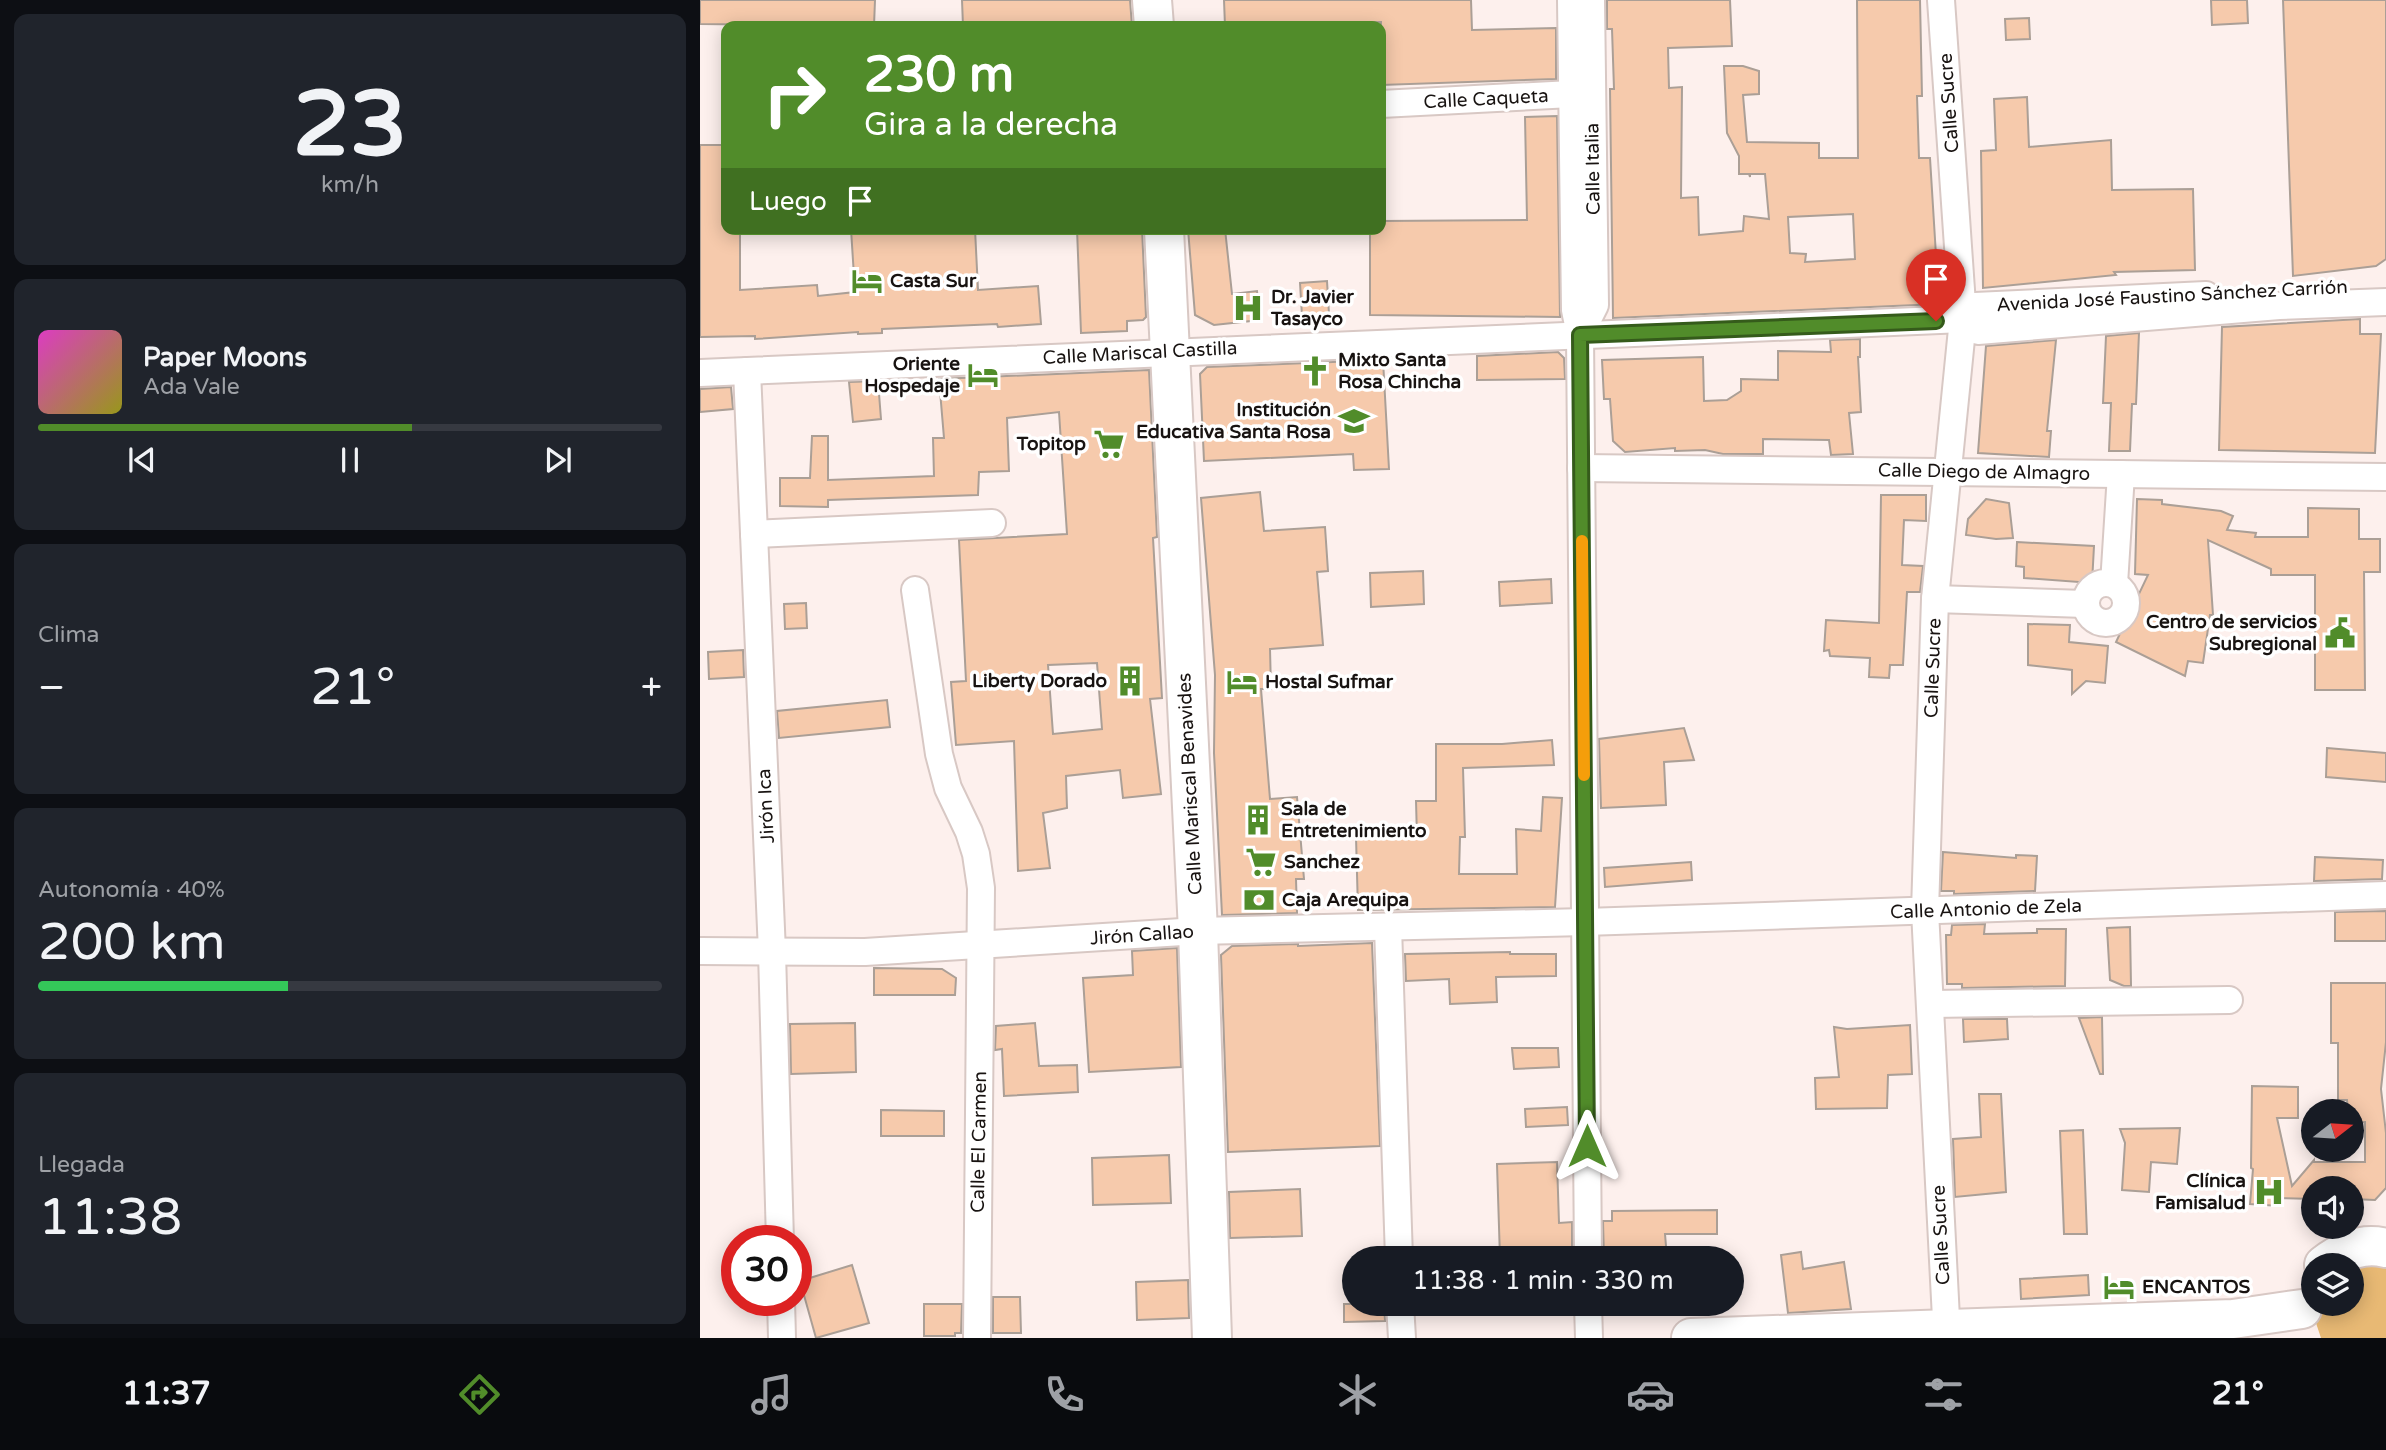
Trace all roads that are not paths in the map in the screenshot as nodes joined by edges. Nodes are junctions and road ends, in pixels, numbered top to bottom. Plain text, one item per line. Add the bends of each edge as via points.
1 (1152, 0) edge
2 (1571, 0) edge
3 (1591, 0) edge
4 (1941, 0) edge
5 (1154, 21) edge
6 (1582, 94) junction
7 (1386, 104) edge
8 (1164, 235) edge
9 (2386, 284) edge
10 (2386, 302) edge
11 (1963, 319) junction
12 (1580, 335) junction
13 (1170, 352) junction
14 (747, 371) junction
15 (700, 373) edge
16 (1581, 468) junction
17 (1948, 472) junction
18 (2121, 474) junction
19 (2386, 477) edge
20 (992, 523) dead end
21 (754, 534) junction
22 (915, 590) dead end
23 (1935, 600) junction
24 (2386, 895) edge
25 (1925, 911) junction
26 (1585, 922) junction
27 (1388, 927) junction
28 (1198, 931) junction
29 (982, 945) junction
30 (700, 951) edge
31 (772, 952) junction
32 (2229, 1000) dead end
33 (1931, 1004) junction
34 (780, 1225) edge
35 (1399, 1246) edge
36 (1588, 1246) edge
37 (2386, 1248) edge
38 (2343, 1253) edge
39 (2301, 1310) edge
40 (781, 1316) edge
41 (1401, 1316) edge
42 (1588, 1316) edge
43 (1946, 1333) edge
44 (782, 1338) edge
45 (977, 1338) edge
46 (1212, 1338) edge
47 (1402, 1338) edge
48 (1588, 1338) edge
49 (1690, 1338) edge

1 - 5 main road
2 - 6 street, Calle Italia
3 - 6 street, Calle Italia
4 - 11 street, Calle Sucre
6 - 7 street, Calle Caqueta
6 - 12 street, Calle Italia via 1575,310
8 - 13 main road, Calle Mariscal Benavides
9 - 11 street, Avenida José Faustino Sánchez Carrión via 1975,306
10 - 11 street, Avenida José Faustino Sánchez Carrión via 2279,306 1978,331
11 - 12 street, Avenida José Faustino Sánchez Carrión
11 - 17 street, Calle Sucre
12 - 13 street, Calle Mariscal Castilla
12 - 16 street, Calle Italia
13 - 14 street, Calle Mariscal Castilla
13 - 28 main road, Calle Mariscal Benavides
14 - 15 street, Calle Mariscal Castilla
14 - 21 street, Jirón Ica
16 - 17 street, Calle Diego de Almagro
16 - 26 street, Calle Italia
17 - 18 street, Calle Diego de Almagro
17 - 23 street, Calle Sucre
18 - 19 street, Calle Diego de Almagro
18 - 23 street via 2114,584 2126,598 2122,617 2104,624 2088,614 2085,604
20 - 21 street
21 - 31 street, Jirón Ica
22 - 29 street, Calle El Carmen via 939,754 976,854
23 - 25 street, Calle Sucre
24 - 25 street, Calle Antonio de Zela
25 - 26 street, Calle Antonio de Zela
25 - 33 street, Calle Sucre
26 - 27 street, Jirón Callao
26 - 36 street, Calle Italia
27 - 28 street, Jirón Callao
27 - 35 street
28 - 29 street, Jirón Callao
28 - 46 main road, Calle Mariscal Benavides
29 - 31 street, Jirón Callao
29 - 45 street, Calle El Carmen
30 - 31 street, Jirón Callao
31 - 34 street, Jirón Ica
32 - 33 street
33 - 43 street, Calle Sucre
37 - 38 main road
39 - 43 main road via 2234,1319
40 - 44 street
41 - 47 street
42 - 48 street
43 - 49 main road

